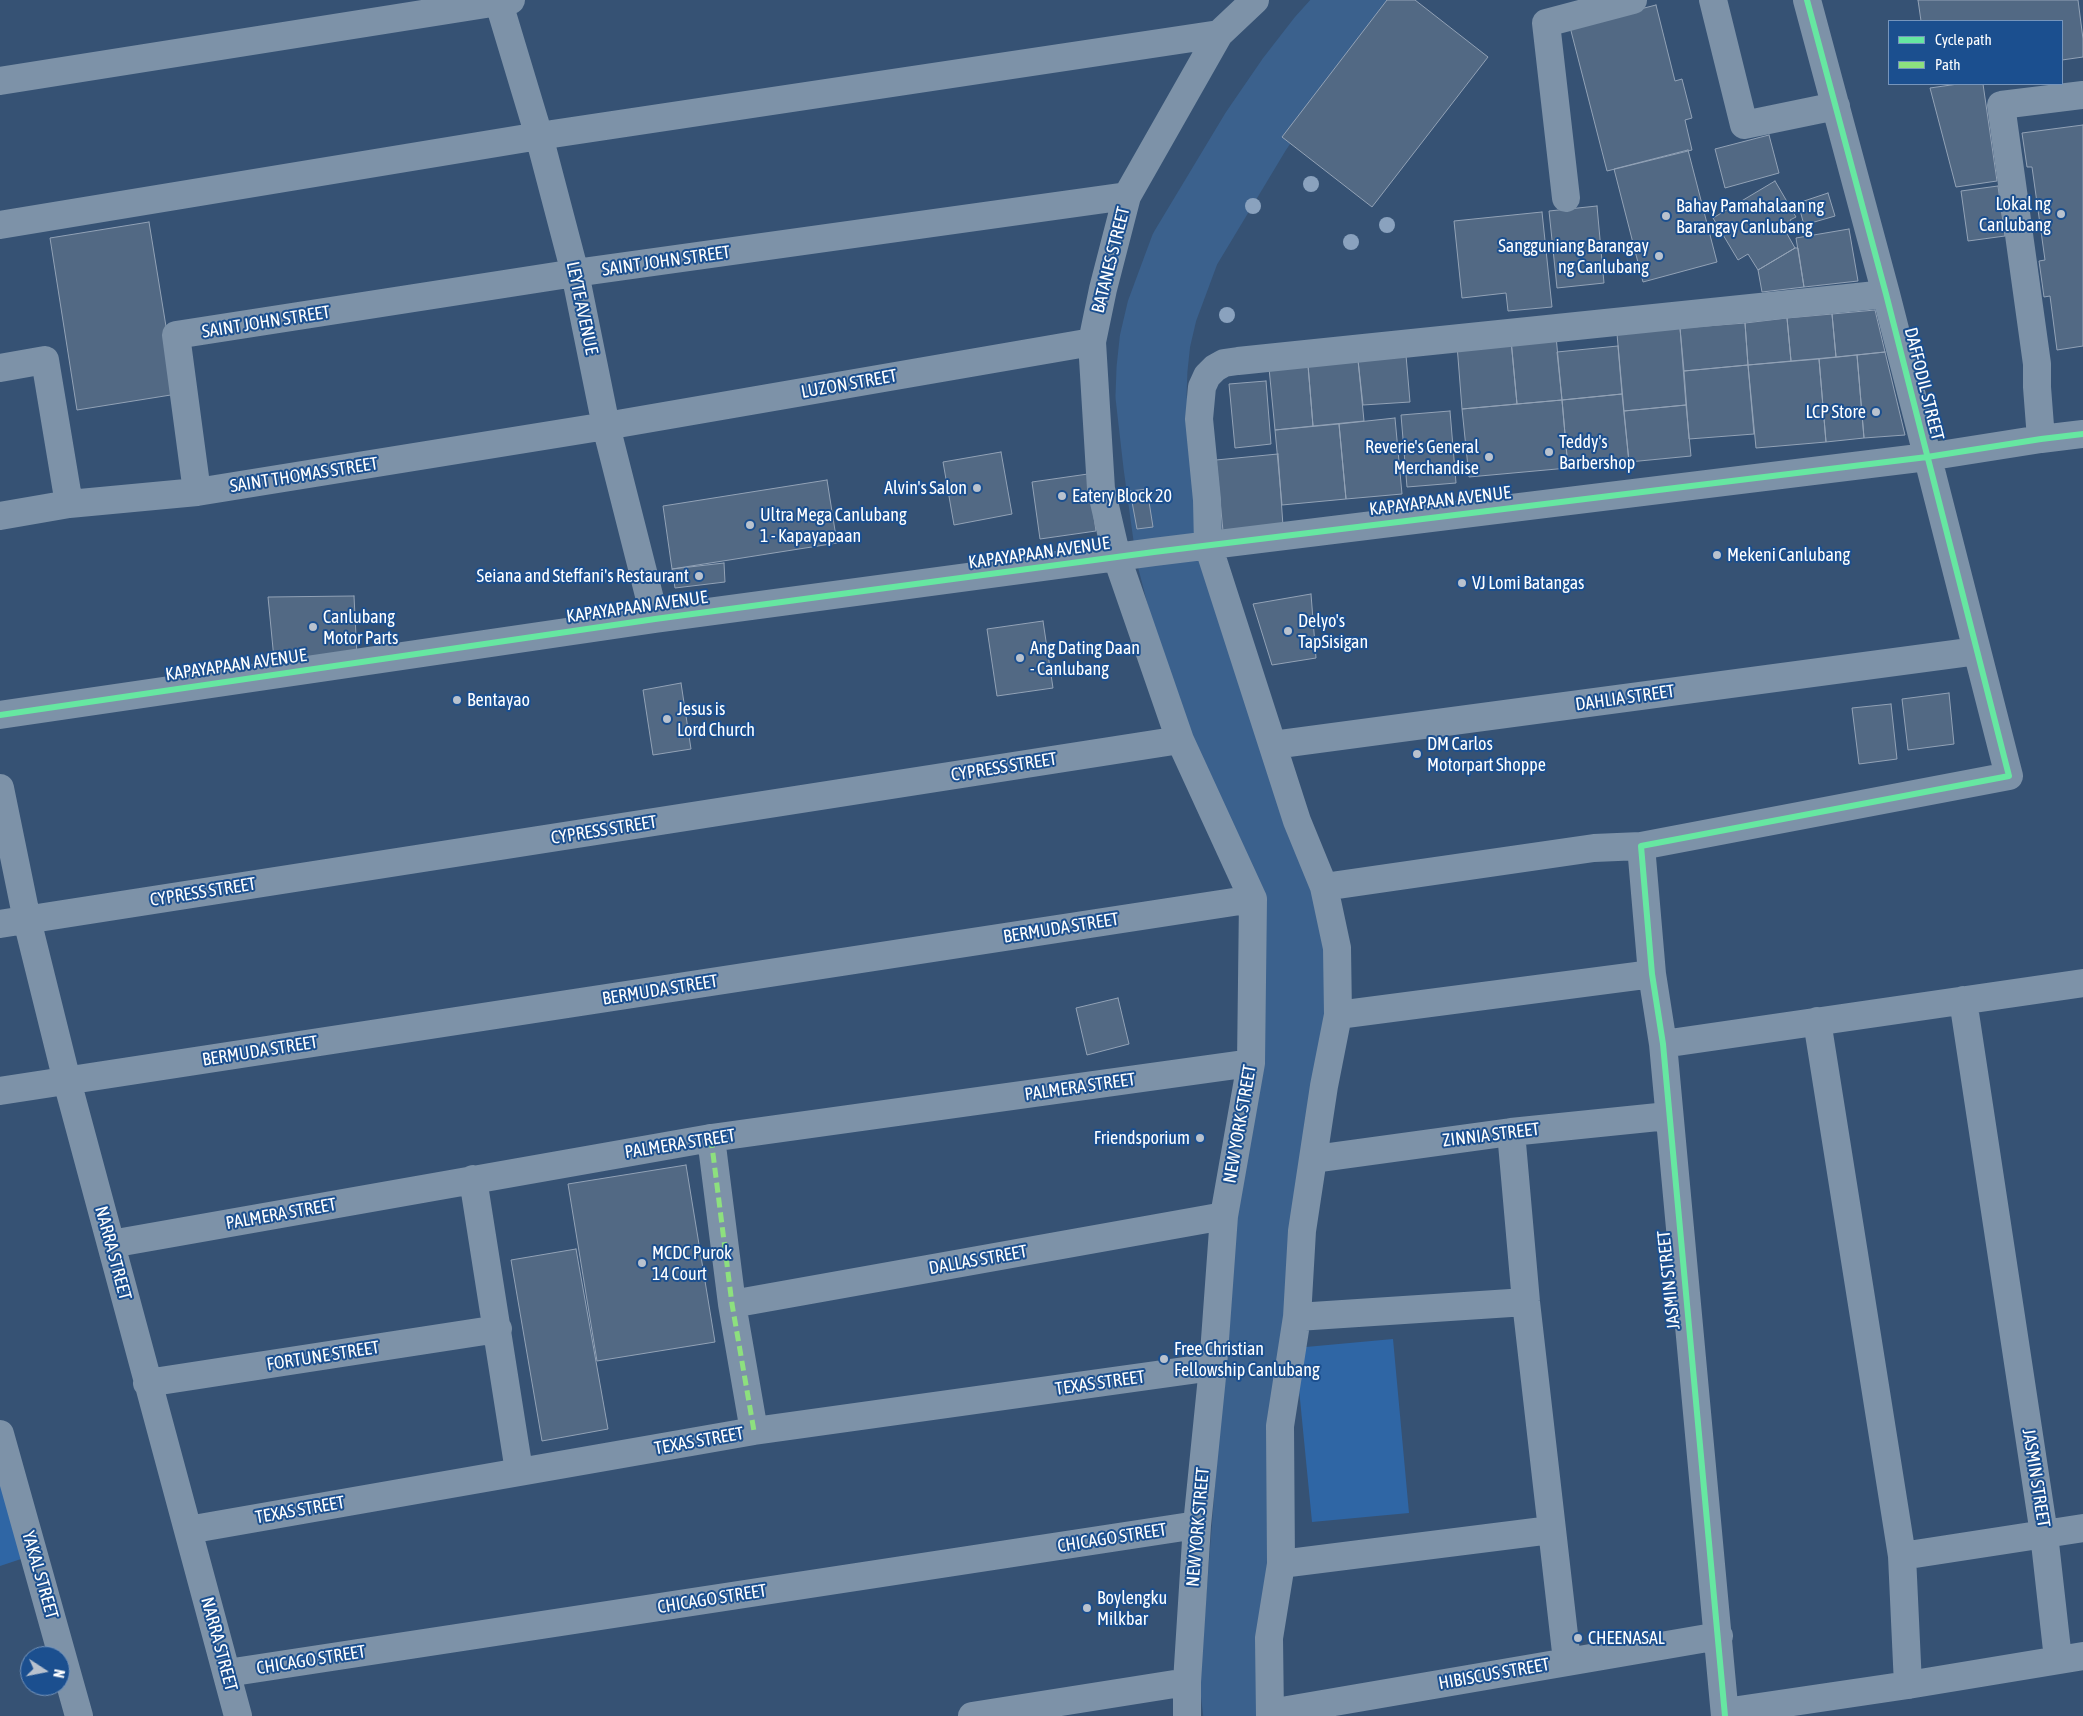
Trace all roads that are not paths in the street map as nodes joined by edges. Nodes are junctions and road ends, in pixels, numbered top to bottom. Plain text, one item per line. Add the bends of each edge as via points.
1 (1255, 0) edge
2 (1633, 0) edge
3 (1713, 0) edge
4 (1807, 0) edge
5 (503, 1) edge
6 (1219, 34) junction
7 (0, 81) edge
8 (2083, 95) edge
9 (1836, 106) junction
10 (540, 136) junction
11 (1127, 196) junction
12 (1566, 198) dead end
13 (0, 224) edge
14 (575, 273) junction
15 (1886, 294) junction
16 (1092, 342) junction
17 (0, 368) edge
18 (606, 426) junction
19 (2083, 434) edge
20 (2041, 439) junction
21 (1927, 456) junction
22 (197, 492) junction
23 (70, 504) junction
24 (0, 516) edge
25 (1198, 546) junction
26 (1116, 558) junction
27 (655, 619) junction
28 (1977, 650) junction
29 (0, 715) edge
30 (1180, 740) junction
31 (1273, 745) junction
32 (0, 788) edge
33 (1641, 846) junction
34 (1324, 887) junction
35 (1253, 899) junction
36 (27, 920) junction
37 (0, 924) edge
38 (1652, 974) junction
39 (2083, 983) edge
40 (1963, 1000) junction
41 (1338, 1015) junction
42 (1817, 1022) junction
43 (1663, 1044) junction
44 (1251, 1063) junction
45 (67, 1081) junction
46 (0, 1091) edge
47 (1668, 1116) junction
48 (1511, 1132) junction
49 (711, 1138) junction
50 (1314, 1159) junction
51 (473, 1179) junction
52 (1224, 1216) junction
53 (111, 1244) junction
54 (1526, 1302) junction
55 (732, 1304) junction
56 (1297, 1317) junction
57 (498, 1329) junction
58 (1213, 1367) junction
59 (148, 1383) junction
60 (754, 1431) junction
61 (0, 1434) edge
62 (519, 1471) junction
63 (1197, 1525) junction
64 (2083, 1528) edge
65 (188, 1530) junction
66 (1551, 1530) junction
67 (2044, 1534) junction
68 (1902, 1556) junction
69 (1281, 1564) junction
70 (1719, 1636) junction
71 (2071, 1658) edge
72 (1567, 1661) junction
73 (227, 1673) junction
74 (1187, 1682) junction
75 (1908, 1685) junction
76 (1725, 1714) edge
77 (1270, 1715) edge
78 (79, 1716) edge
79 (238, 1716) edge
80 (972, 1716) edge
81 (1188, 1716) edge

1 - 6 street, BATANES STREET
2 - 12 street via 1546,23
3 - 9 street via 1744,125
4 - 9 street, DAFFODIL STREET
5 - 7 street
5 - 10 street, LEYTE AVENUE
6 - 10 street
6 - 11 street, BATANES STREET
8 - 20 street via 2001,105 2037,364
9 - 15 street, DAFFODIL STREET
10 - 13 street
10 - 14 street, LEYTE AVENUE
11 - 14 street, SAINT JOHN STREET
11 - 16 street, BATANES STREET
14 - 18 street, LEYTE AVENUE
14 - 22 street, SAINT JOHN STREET via 176,336
15 - 21 street, DAFFODIL STREET
15 - 25 street via 1224,363 1207,376 1199,403
16 - 18 street, LUZON STREET
16 - 26 street, BATANES STREET via 1101,489
17 - 23 street via 46,360
18 - 22 street, SAINT THOMAS STREET
18 - 27 street, LEYTE AVENUE
19 - 20 street, KAPAYAPAAN AVENUE
20 - 21 street, KAPAYAPAAN AVENUE
21 - 25 street, KAPAYAPAAN AVENUE
21 - 28 street, DAFFODIL STREET
22 - 23 street, SAINT THOMAS STREET
23 - 24 street, SAINT THOMAS STREET
25 - 26 street, KAPAYAPAAN AVENUE
25 - 31 street
26 - 27 street, KAPAYAPAAN AVENUE
26 - 30 street, NEW YORK STREET
27 - 29 street, KAPAYAPAAN AVENUE
28 - 31 street, DAHLIA STREET
28 - 33 street, DAFFODIL STREET via 2009,776
30 - 35 street, NEW YORK STREET
30 - 36 street, CYPRESS STREET
31 - 34 street
32 - 36 street, NARRA STREET
33 - 34 street via 1594,848
33 - 38 street, JASMIN STREET
34 - 41 street via 1337,948
35 - 44 street, NEW YORK STREET
35 - 45 street, BERMUDA STREET
36 - 37 street, CYPRESS STREET
36 - 45 street, NARRA STREET
38 - 41 street
38 - 43 street, JASMIN STREET
39 - 40 street
40 - 42 street
40 - 67 street, JASMIN STREET
41 - 50 street
42 - 43 street
42 - 68 street
43 - 47 street, JASMIN STREET
44 - 49 street, PALMERA STREET
44 - 52 street, NEW YORK STREET
45 - 46 street, BERMUDA STREET
45 - 53 street, NARRA STREET
47 - 48 street, ZINNIA STREET
47 - 70 street, JASMIN STREET
48 - 50 street, ZINNIA STREET
48 - 54 street
49 - 51 street, PALMERA STREET
49 - 55 street
50 - 56 street via 1302,1231
51 - 53 street, PALMERA STREET
51 - 57 street
52 - 55 street, DALLAS STREET
52 - 58 street, NEW YORK STREET
53 - 59 street, NARRA STREET
54 - 56 street
54 - 66 street
55 - 60 street
56 - 69 street via 1280,1426
57 - 59 street, FORTUNE STREET
57 - 62 street
58 - 60 street, TEXAS STREET
58 - 63 street, NEW YORK STREET
59 - 65 street, NARRA STREET
60 - 62 street, TEXAS STREET
61 - 78 street, YAKAL STREET
62 - 65 street, TEXAS STREET
63 - 73 street, CHICAGO STREET
63 - 74 street, NEW YORK STREET
64 - 67 street
65 - 73 street, NARRA STREET
66 - 69 street
66 - 72 street
67 - 68 street
67 - 71 street, JASMIN STREET
68 - 75 street
69 - 77 street via 1270,1638
70 - 72 street, HIBISCUS STREET
70 - 76 street, JASMIN STREET
71 - 75 street
72 - 77 street, HIBISCUS STREET
73 - 79 street, NARRA STREET
74 - 80 street
74 - 81 street, NEW YORK STREET
75 - 76 street

